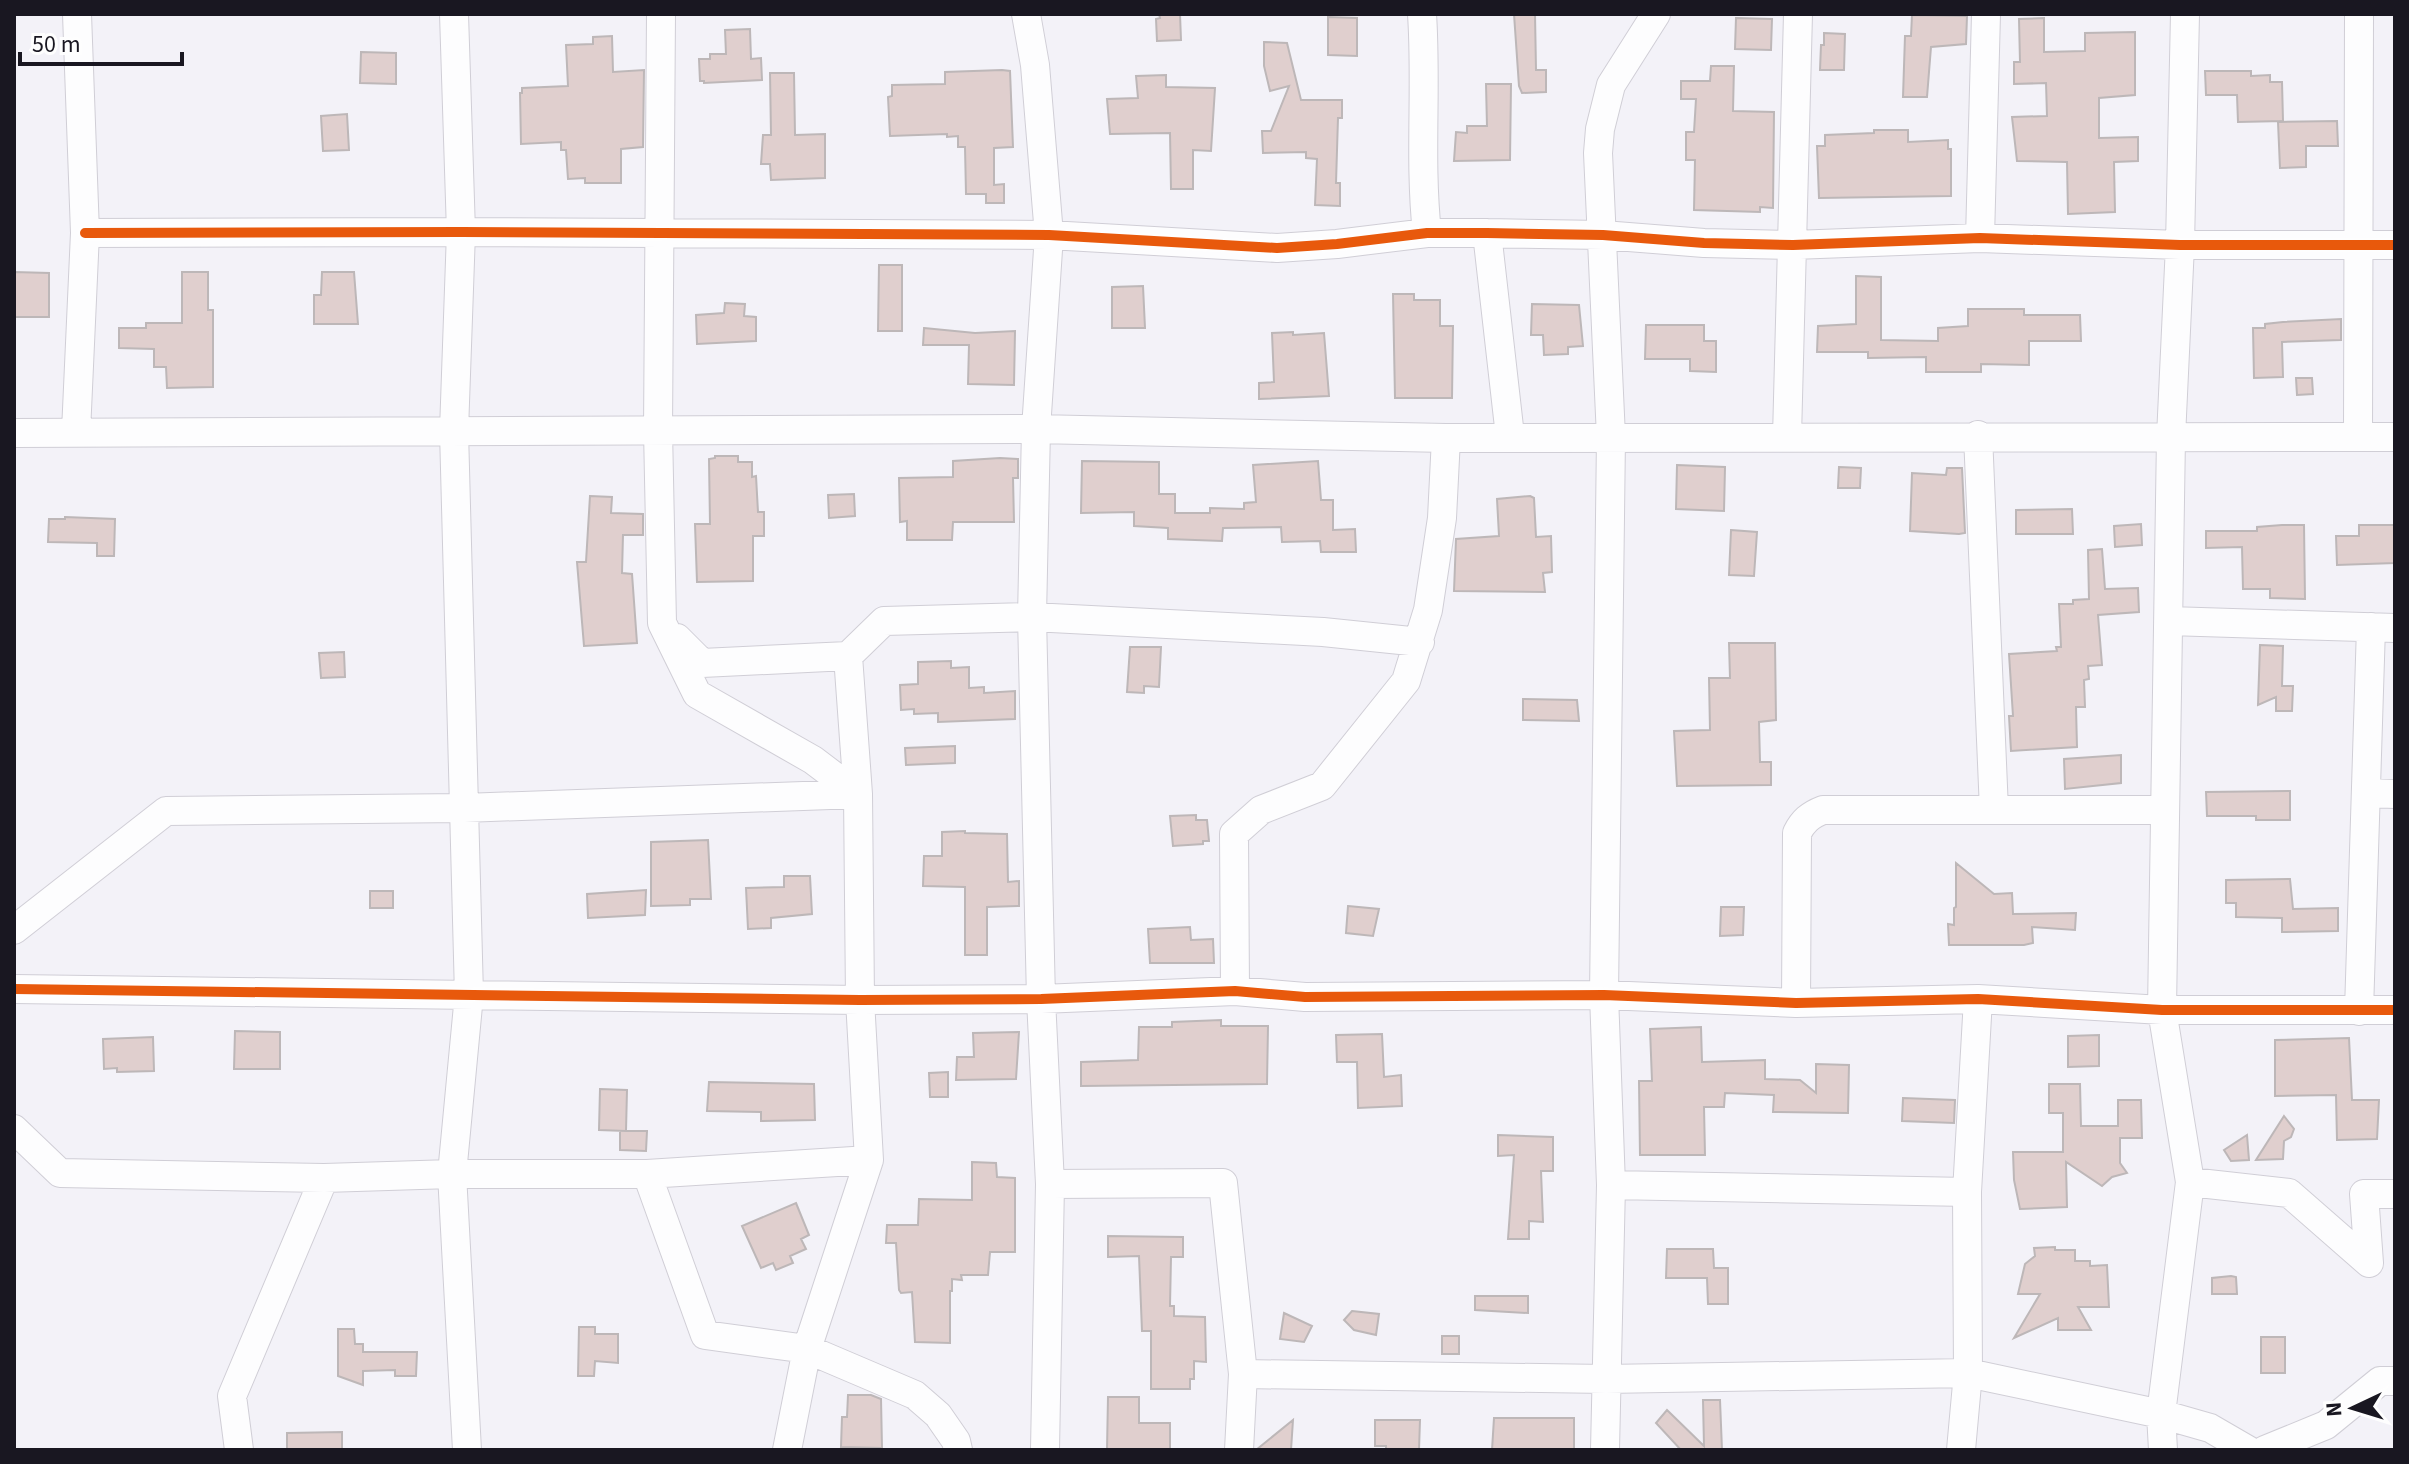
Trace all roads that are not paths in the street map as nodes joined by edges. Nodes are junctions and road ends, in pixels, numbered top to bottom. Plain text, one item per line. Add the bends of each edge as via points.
1 (77, 14) edge
2 (454, 14) edge
3 (661, 14) edge
4 (1026, 14) edge
5 (1422, 14) edge
6 (1656, 14) edge
7 (1798, 14) edge
8 (1986, 14) edge
9 (2185, 14) edge
10 (2359, 14) edge
11 (461, 232) junction
12 (85, 233) junction
13 (659, 233) junction
14 (1427, 233) junction
15 (1487, 233) junction
16 (1049, 235) junction
17 (1603, 235) junction
18 (1980, 238) junction
19 (1793, 245) junction
20 (2180, 245) junction
21 (2357, 245) junction
22 (2395, 245) edge
23 (1036, 429) junction
24 (658, 430) junction
25 (454, 431) junction
26 (76, 432) junction
27 (14, 433) edge
28 (1978, 435) junction
29 (1510, 436) junction
30 (2358, 436) junction
31 (1611, 437) junction
32 (1787, 437) junction
33 (2171, 437) junction
34 (2395, 437) edge
35 (1446, 438) junction
36 (1032, 617) junction
37 (2169, 621) junction
38 (662, 623) junction
39 (2383, 628) edge
40 (1420, 642) junction
41 (848, 656) junction
42 (2366, 793) junction
43 (858, 794) junction
44 (2395, 794) edge
45 (464, 808) junction
46 (1994, 810) junction
47 (2164, 810) junction
48 (14, 930) edge
49 (14, 989) edge
50 (1235, 991) junction
51 (469, 995) junction
52 (1604, 995) junction
53 (1041, 999) junction
54 (1978, 999) junction
55 (860, 1000) junction
56 (1796, 1003) junction
57 (2162, 1010) junction
58 (2395, 1010) edge
59 (2359, 1011) junction
60 (14, 1129) edge
61 (869, 1160) junction
62 (452, 1174) junction
63 (647, 1174) junction
64 (324, 1178) junction
65 (2190, 1182) junction
66 (1050, 1184) junction
67 (1611, 1185) junction
68 (1967, 1192) junction
69 (2395, 1194) edge
70 (807, 1349) junction
71 (1968, 1373) junction
72 (1243, 1374) junction
73 (1606, 1379) junction
74 (2395, 1381) edge
75 (2161, 1414) junction
76 (239, 1450) edge
77 (467, 1450) edge
78 (787, 1450) edge
79 (958, 1450) edge
80 (1045, 1450) edge
81 (1239, 1450) edge
82 (1605, 1450) edge
83 (1961, 1450) edge
84 (2163, 1450) edge
85 (2248, 1450) edge
86 (2265, 1450) edge

1 - 12 street
2 - 11 street
3 - 13 street
4 - 16 street
5 - 14 street
6 - 17 street via 1611,85 1600,129
7 - 19 street
8 - 18 street
9 - 20 street
10 - 21 street
11 - 12 street
11 - 13 street
11 - 25 street
12 - 26 street
13 - 16 street
13 - 24 street
14 - 15 street
14 - 16 street via 1277,248
15 - 17 street
15 - 29 street
16 - 23 street
17 - 19 street
17 - 31 street
18 - 19 street
18 - 20 street
19 - 32 street
20 - 21 street
20 - 33 street
21 - 22 street
21 - 30 street
23 - 24 street
23 - 35 street
23 - 36 street
24 - 25 street
24 - 38 street
25 - 26 street
25 - 45 street
26 - 27 street
28 - 32 street
28 - 33 street
28 - 46 street
29 - 31 street
29 - 35 street
30 - 33 street
30 - 34 street
31 - 32 street
31 - 52 street
33 - 37 street
35 - 40 street via 1442,518
36 - 40 street
36 - 41 street via 884,621
36 - 53 street
37 - 39 street
37 - 47 street
38 - 41 street via 702,663
38 - 43 street via 697,694 813,760
39 - 42 street
40 - 50 street via 1406,681 1322,786 1261,810 1234,834
41 - 43 street
42 - 44 street
42 - 59 street
43 - 45 street
43 - 55 street
45 - 48 street via 166,811
45 - 51 street
46 - 47 street
46 - 56 street via 1823,810 1807,818 1797,833
47 - 57 street
49 - 51 street
50 - 52 street via 1305,997
50 - 53 street
51 - 55 street
51 - 62 street
52 - 56 street
52 - 67 street
53 - 55 street
53 - 66 street
54 - 56 street
54 - 57 street
54 - 68 street
55 - 61 street
57 - 59 street
57 - 65 street
58 - 59 street
60 - 64 street via 60,1173
61 - 63 street
61 - 70 street
62 - 63 street
62 - 64 street
62 - 77 street
63 - 70 street via 705,1335
64 - 76 street via 232,1396
65 - 69 street via 2289,1193 2369,1263 2364,1194
65 - 75 street
66 - 72 street via 1223,1183
66 - 80 street
67 - 68 street
67 - 73 street
68 - 71 street
70 - 78 street
70 - 79 street via 915,1395 938,1415
71 - 73 street
71 - 75 street
71 - 83 street
72 - 73 street
72 - 81 street
73 - 82 street
74 - 86 street via 2380,1381 2326,1425
75 - 84 street
75 - 85 street via 2210,1428

